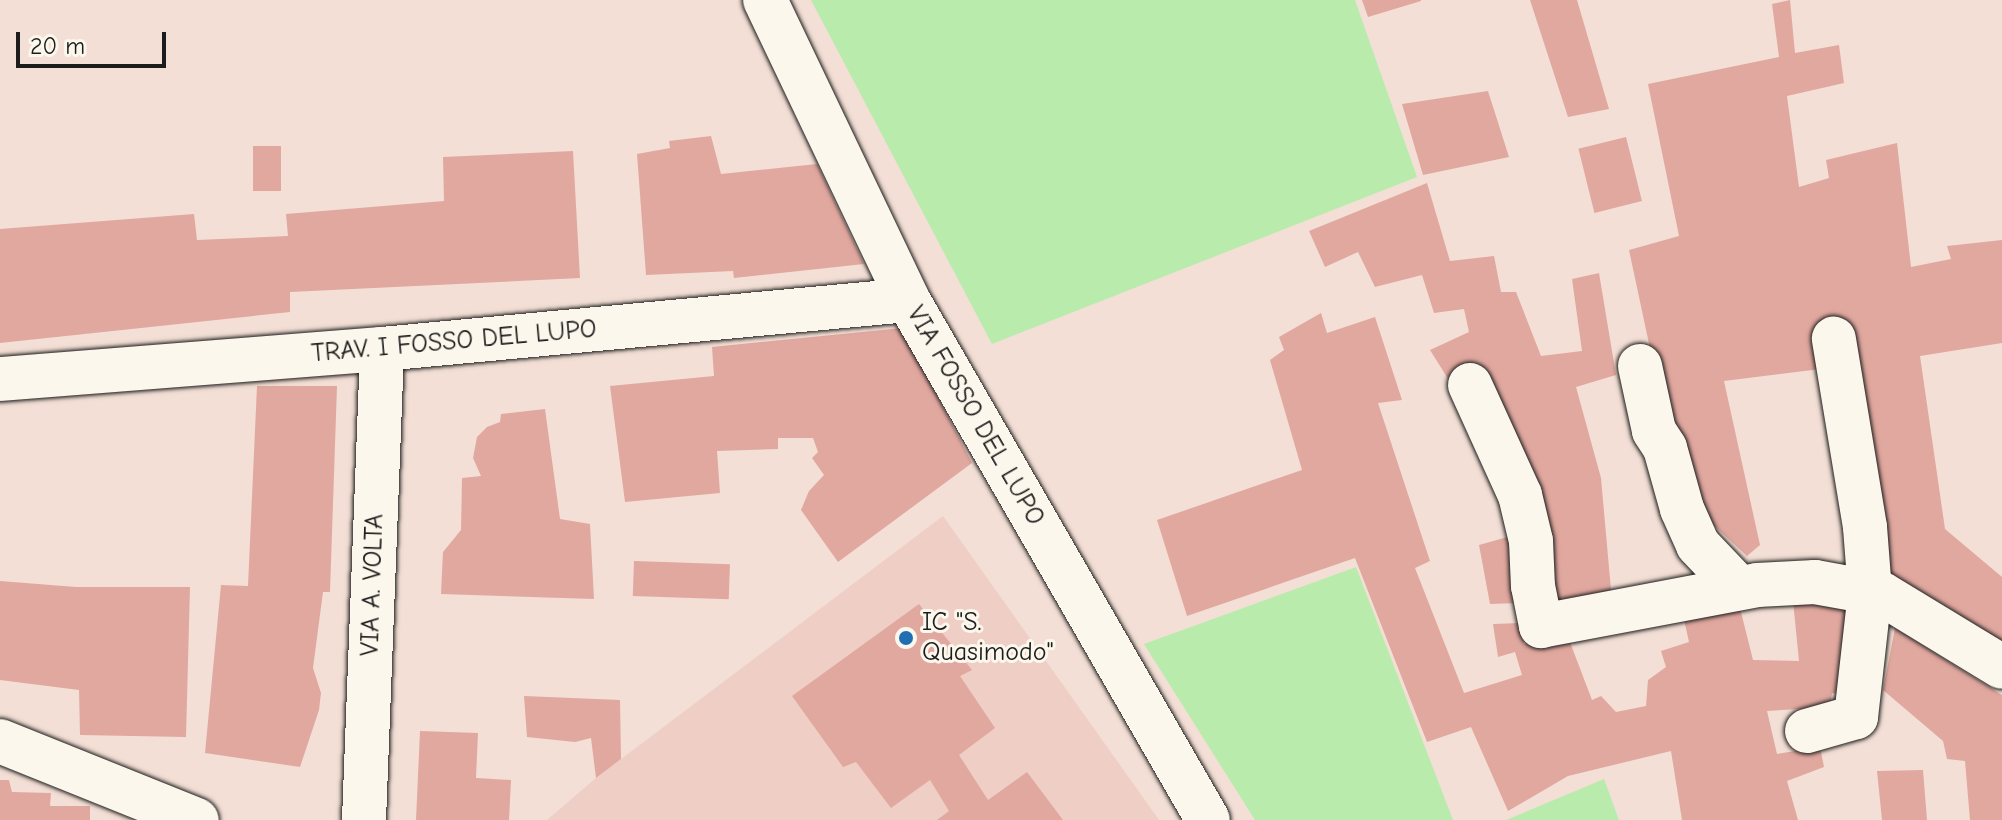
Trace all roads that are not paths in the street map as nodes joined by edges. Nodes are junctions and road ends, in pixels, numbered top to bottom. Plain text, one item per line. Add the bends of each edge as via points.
1 (765, 0) edge
2 (908, 300) junction
3 (1834, 339) dead end
4 (382, 349) junction
5 (1640, 366) dead end
6 (0, 379) edge
7 (1470, 385) dead end
8 (1739, 588) junction
9 (1870, 592) junction
10 (2002, 667) edge
11 (1807, 731) dead end
12 (0, 741) edge
13 (197, 820) edge
14 (364, 820) edge
15 (1208, 820) edge

1 - 2 street, VIA FOSSO DEL LUPO
2 - 4 street, TRAV. I FOSSO DEL LUPO
2 - 15 street, VIA FOSSO DEL LUPO
3 - 9 street via 1865,527
4 - 6 street, TRAV. I FOSSO DEL LUPO
4 - 14 street, VIA A. VOLTA
5 - 8 street via 1654,431 1665,448 1698,545
7 - 8 street via 1520,495 1541,626
8 - 9 street via 1815,582
9 - 10 street via 1882,594
9 - 11 street via 1856,717
12 - 13 street

